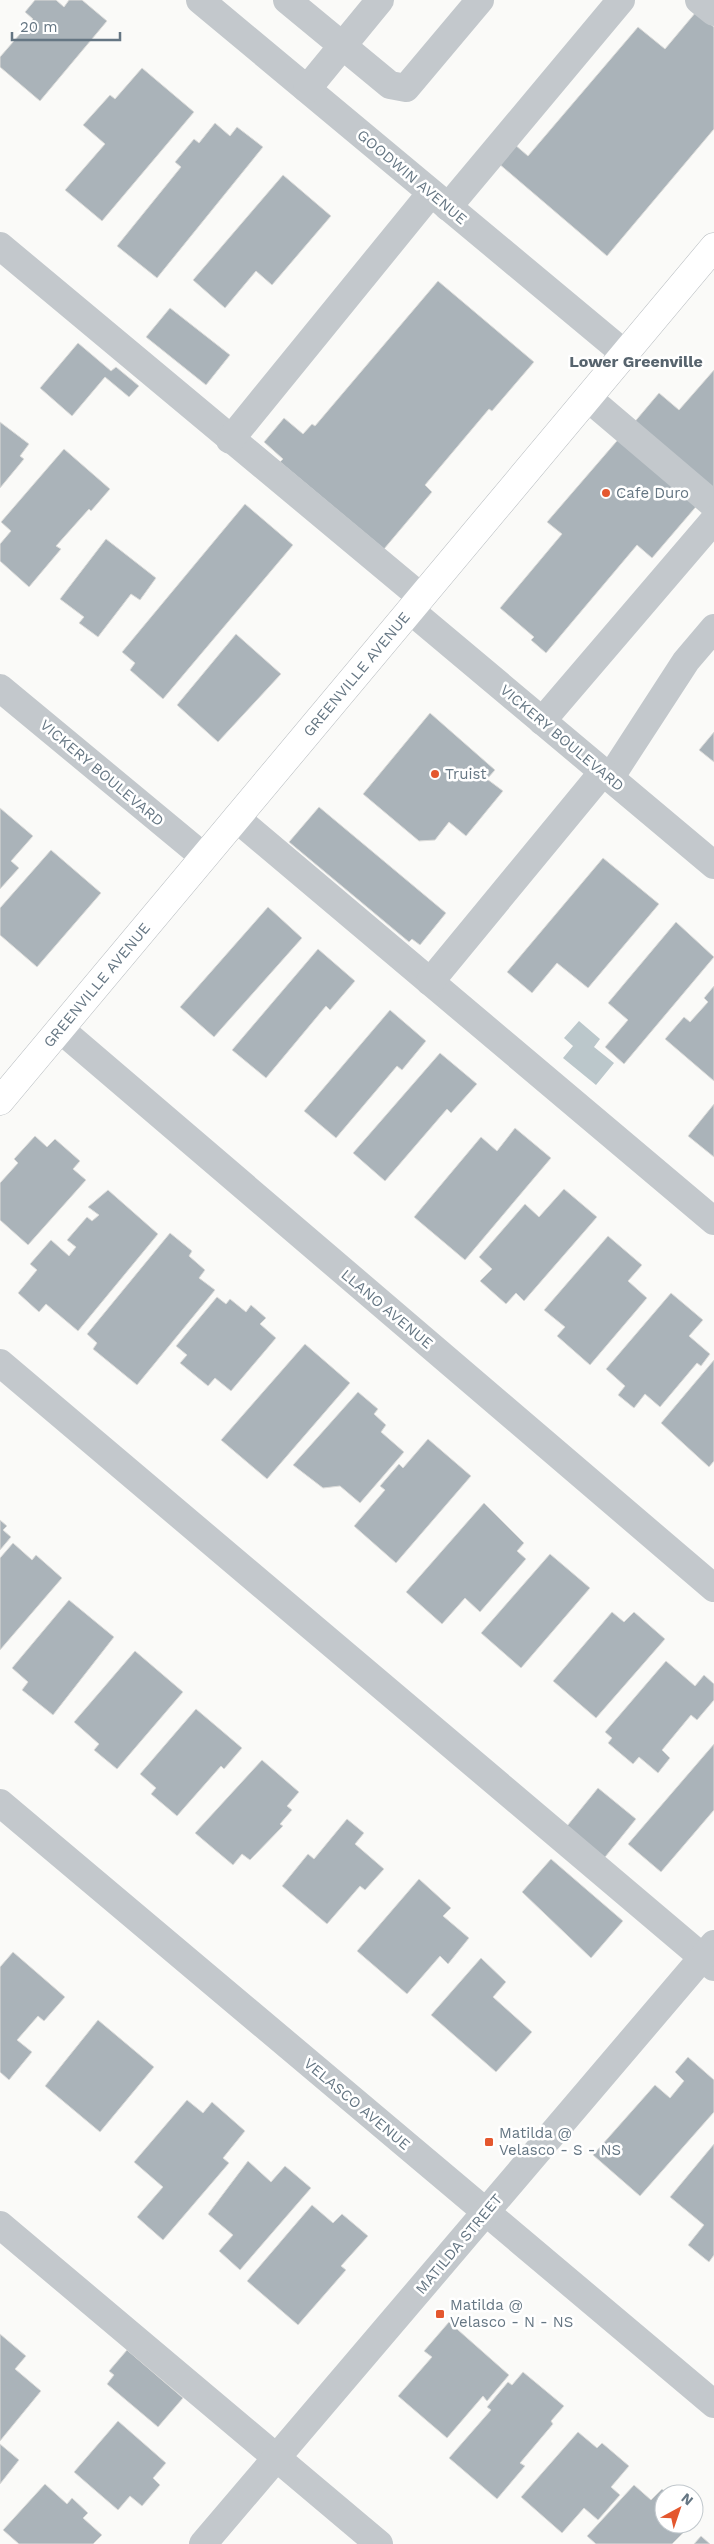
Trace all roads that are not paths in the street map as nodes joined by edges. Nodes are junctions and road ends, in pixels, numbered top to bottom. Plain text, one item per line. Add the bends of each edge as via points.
1 (200, 0) edge
2 (287, 0) edge
3 (380, 0) edge
4 (480, 0) edge
5 (620, 0) edge
6 (700, 0) edge
7 (714, 12) edge
8 (343, 45) junction
9 (306, 89) junction
10 (440, 200) junction
11 (0, 246) edge
12 (714, 247) edge
13 (625, 354) junction
14 (588, 398) junction
15 (230, 440) junction
16 (714, 505) edge
17 (714, 520) edge
18 (416, 604) junction
19 (714, 628) edge
20 (0, 688) edge
21 (542, 721) junction
22 (606, 775) junction
23 (236, 818) junction
24 (204, 857) junction
25 (714, 866) edge
26 (430, 982) junction
27 (60, 1029) junction
28 (0, 1101) edge
29 (714, 1221) edge
30 (0, 1363) edge
31 (714, 1588) edge
32 (0, 1803) edge
33 (710, 1956) edge
34 (486, 2212) junction
35 (0, 2225) edge
36 (714, 2404) edge
37 (277, 2457) junction
38 (203, 2544) edge
39 (379, 2544) edge

1 - 9 street, GOODWIN AVENUE
2 - 8 street
3 - 8 street
4 - 8 street via 406,88 390,84
5 - 10 street
6 - 7 street
8 - 9 street
9 - 10 street, GOODWIN AVENUE
10 - 13 street, GOODWIN AVENUE
10 - 15 street
11 - 15 street, VICKERY BOULEVARD
12 - 13 main road, GREENVILLE AVENUE
13 - 14 main road, GREENVILLE AVENUE
14 - 16 street
14 - 18 main road, GREENVILLE AVENUE
15 - 18 street, VICKERY BOULEVARD
17 - 21 street
18 - 21 street, VICKERY BOULEVARD
18 - 23 main road, GREENVILLE AVENUE
19 - 22 street via 686,661
20 - 24 street, VICKERY BOULEVARD
21 - 22 street, VICKERY BOULEVARD
22 - 25 street, VICKERY BOULEVARD
22 - 26 street
23 - 24 main road, GREENVILLE AVENUE
23 - 26 street
24 - 27 main road, GREENVILLE AVENUE
26 - 29 street
27 - 28 main road, GREENVILLE AVENUE
27 - 31 street, LLANO AVENUE
30 - 33 street
32 - 34 street, VELASCO AVENUE
33 - 34 street, MATILDA STREET
34 - 36 street, VELASCO AVENUE
34 - 37 street, MATILDA STREET
35 - 37 street
37 - 38 street, MATILDA STREET
37 - 39 street

